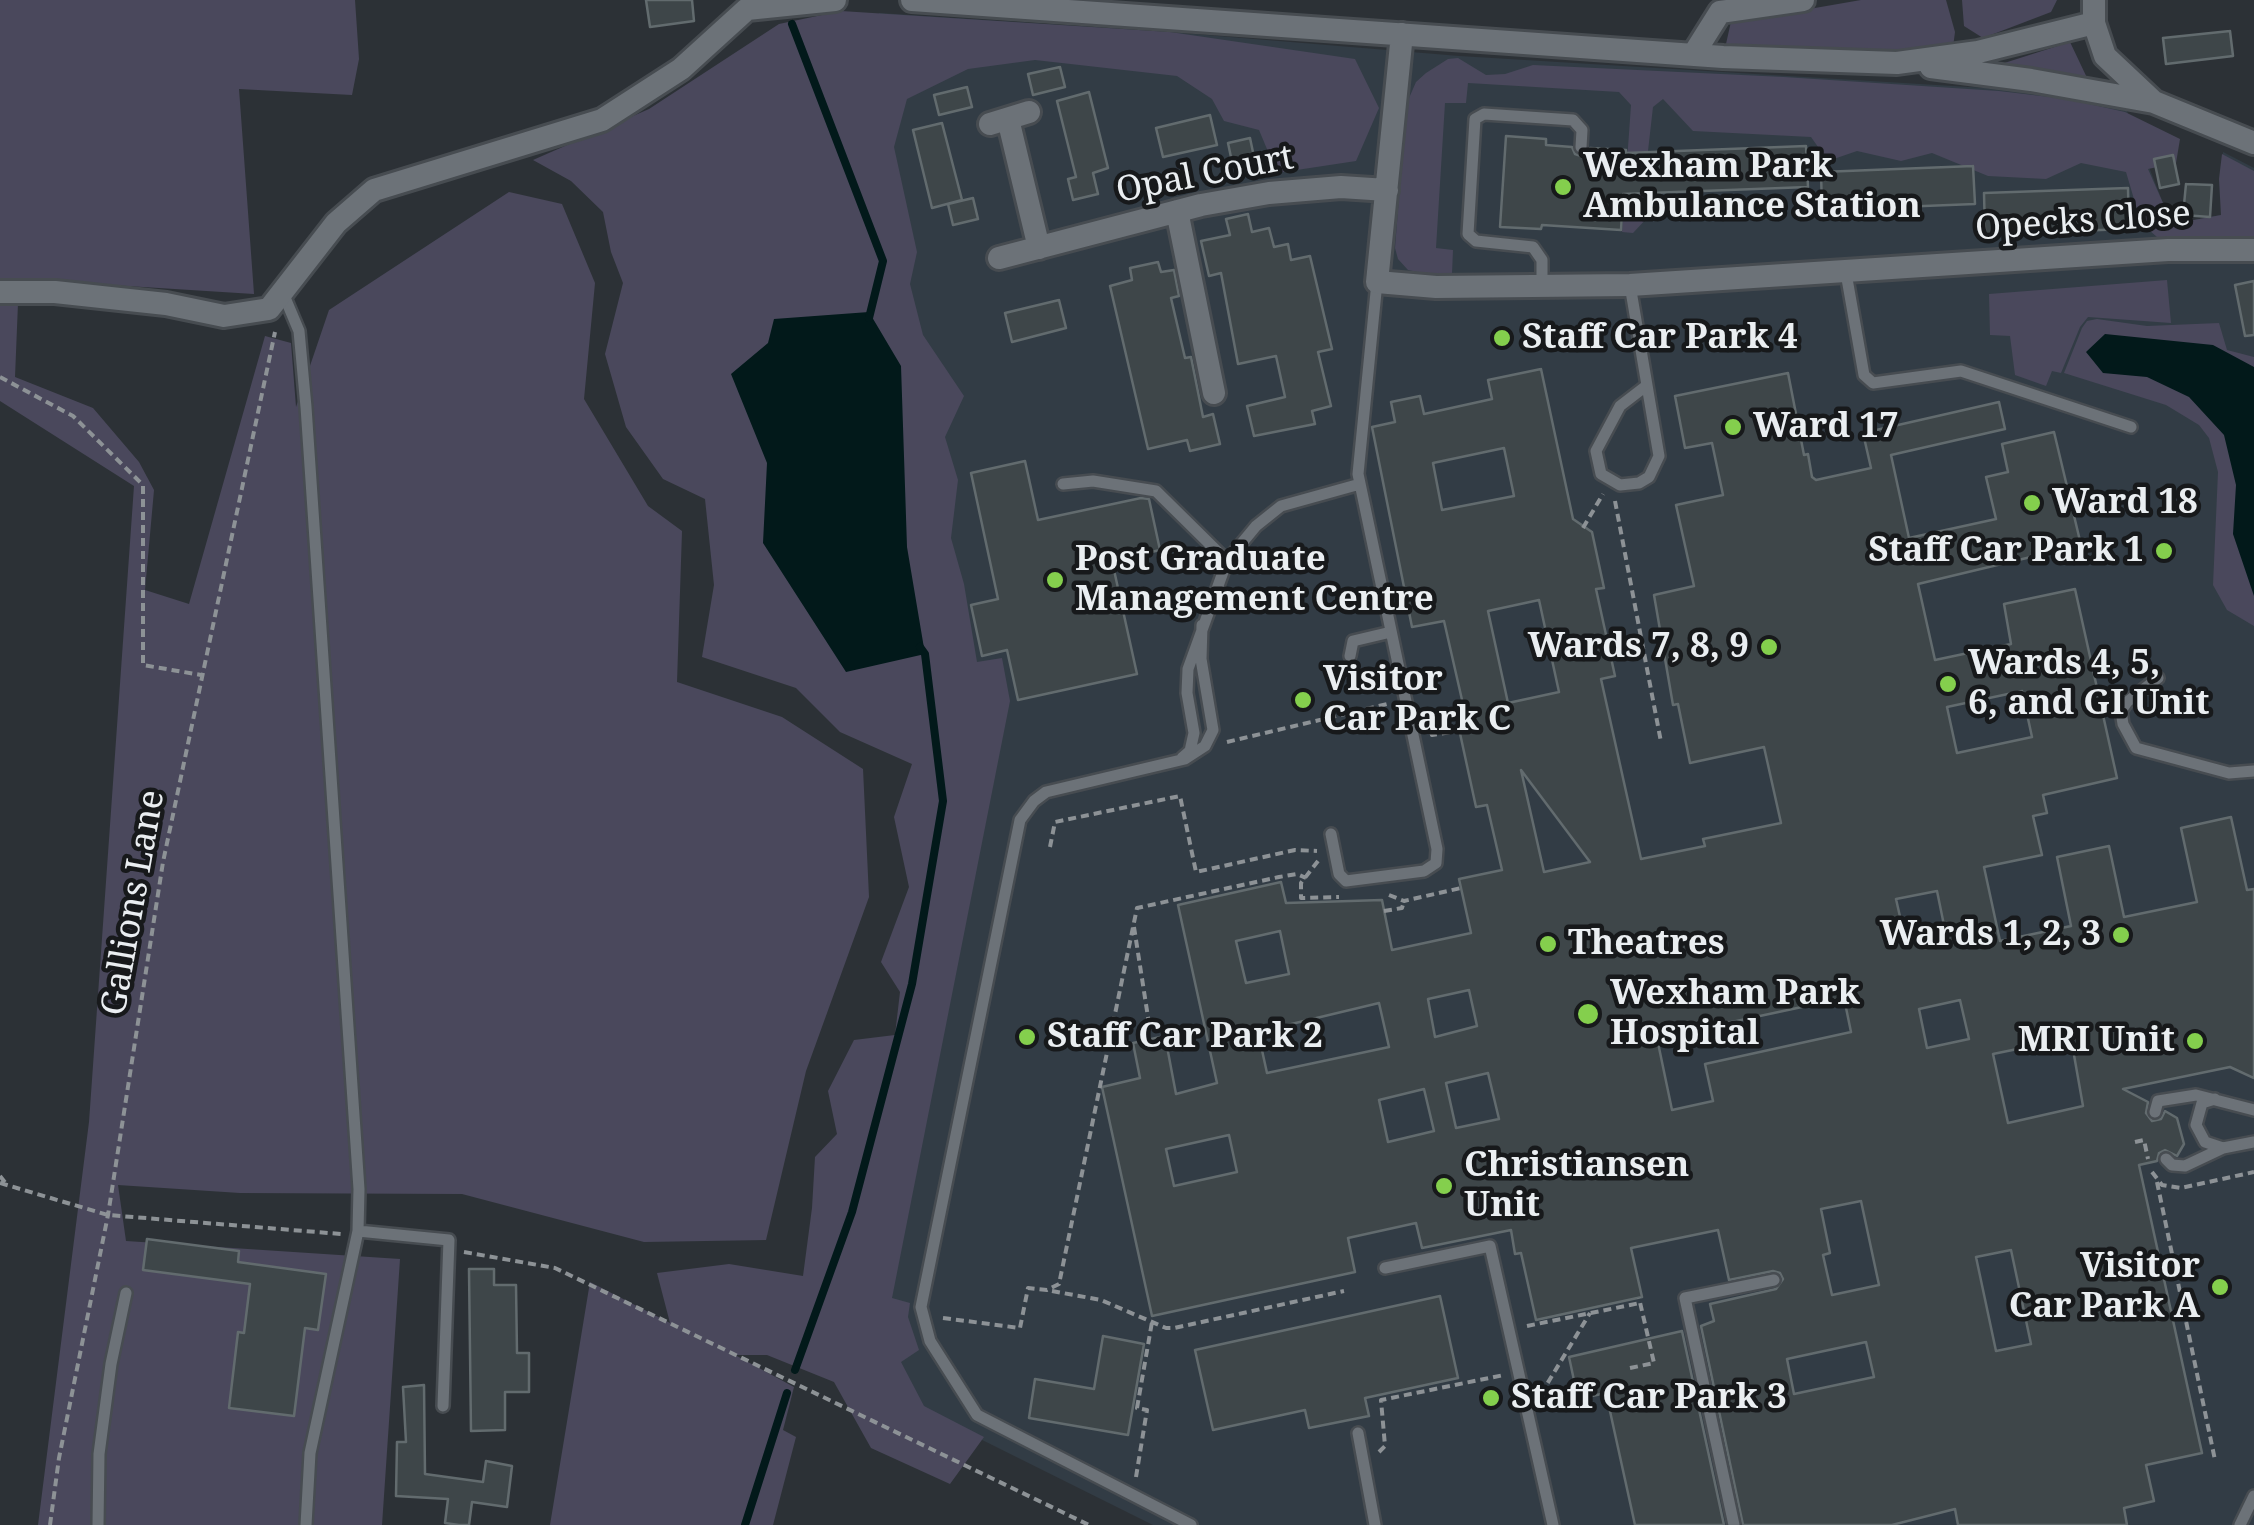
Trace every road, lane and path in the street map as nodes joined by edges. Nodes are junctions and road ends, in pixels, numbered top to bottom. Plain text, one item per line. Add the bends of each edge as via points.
1 (836, 0) edge
2 (912, 0) edge
3 (1802, 0) edge
4 (746, 4) edge
5 (2094, 12) edge
6 (1402, 34) junction
7 (1694, 55) junction
8 (1897, 63) junction
9 (2154, 102) junction
10 (1009, 118) dead end
11 (2254, 143) edge
12 (1582, 147) dead end
13 (1387, 190) junction
14 (1178, 212) junction
15 (1039, 248) junction
16 (2254, 250) edge
17 (1000, 258) dead end
18 (1846, 273) junction
19 (1377, 282) junction
20 (1630, 285) junction
21 (1542, 286) junction
22 (0, 292) edge
23 (284, 294) junction
24 (275, 332) dead end
25 (0, 377) edge
26 (1646, 386) junction
27 (1214, 394) dead end
28 (2131, 426) dead end
29 (1611, 482) junction
30 (1063, 484) dead end
31 (1360, 484) junction
32 (1583, 528) dead end
33 (1226, 561) junction
34 (1202, 625) junction
35 (1391, 632) junction
36 (1350, 656) dead end
37 (202, 675) junction
38 (2158, 678) dead end
39 (1405, 699) junction
40 (1429, 722) dead end
41 (1460, 730) dead end
42 (1661, 742) dead end
43 (1226, 745) dead end
44 (1178, 761) junction
45 (2254, 771) edge
46 (1331, 834) dead end
47 (1050, 847) dead end
48 (1306, 878) junction
49 (1461, 888) dead end
50 (1389, 895) dead end
51 (1354, 896) dead end
52 (1404, 902) junction
53 (1384, 911) dead end
54 (1134, 923) junction
55 (1150, 1030) dead end
56 (2219, 1098) junction
57 (2254, 1110) edge
58 (2155, 1112) dead end
59 (2254, 1142) edge
60 (2223, 1148) junction
61 (2166, 1159) dead end
62 (0, 1179) edge
63 (2157, 1182) dead end
64 (108, 1215) junction
65 (357, 1233) junction
66 (448, 1250) junction
67 (1384, 1268) dead end
68 (1774, 1280) dead end
69 (1047, 1290) junction
70 (1344, 1291) dead end
71 (126, 1292) dead end
72 (1590, 1313) junction
73 (922, 1318) junction
74 (1152, 1322) junction
75 (1508, 1330) junction
76 (1630, 1368) dead end
77 (1518, 1372) junction
78 (1524, 1398) junction
79 (443, 1406) dead end
80 (1358, 1432) dead end
81 (1362, 1457) junction
82 (2216, 1460) dead end
83 (1134, 1496) junction
84 (2254, 1496) edge
85 (50, 1525) edge
86 (98, 1525) edge
87 (306, 1525) edge
88 (1089, 1525) edge
89 (1191, 1525) edge
90 (1375, 1525) edge
91 (1553, 1525) edge
92 (1734, 1525) edge
93 (2240, 1525) edge

1 - 4 street
2 - 6 street
3 - 7 street via 1720,12
4 - 23 street via 681,68 602,120 374,190 336,223
5 - 8 street via 1978,52
5 - 9 street via 2105,56
6 - 7 street
6 - 13 street
7 - 8 street
8 - 9 street
9 - 11 street
10 - 15 street
12 - 21 lane via 1582,130 1573,120 1484,114 1475,119 1469,236 1532,247 1542,260
13 - 14 street, Opal Court via 1270,193
13 - 19 street
14 - 15 street, Opal Court
14 - 27 street
15 - 17 street, Opal Court
16 - 18 street, Opecks Close
18 - 20 street, Opecks Close
18 - 28 lane via 1864,375 1873,383 1961,371
19 - 21 street, Opecks Close
19 - 31 lane via 1358,448
20 - 21 street, Opecks Close
20 - 26 lane
22 - 23 street via 55,292 224,316 268,308
23 - 65 lane via 299,332 306,407
24 - 37 path, Gallions Lane
25 - 37 path via 73,416 143,485 143,665
26 - 29 lane via 1620,406 1599,441 1597,468
26 - 29 lane via 1656,467 1639,484
29 - 32 path
29 - 42 path
30 - 33 lane via 1093,481 1156,491
31 - 33 lane via 1281,506
31 - 35 lane
33 - 34 lane
34 - 44 lane via 1188,669 1193,741
34 - 44 lane via 1213,730 1200,752
35 - 36 lane via 1356,639
35 - 39 lane
37 - 64 path, Gallions Lane via 163,862
38 - 45 lane via 2121,711 2136,748 2229,773
39 - 43 path
39 - 46 lane via 1436,863 1424,871 1346,881
40 - 41 path via 1432,735
44 - 73 lane via 1046,792 1020,820
47 - 48 path via 1055,822 1180,796 1196,872 1296,850 1320,852
48 - 51 path via 1302,898
48 - 54 path via 1279,877 1137,908
49 - 52 path
50 - 52 path
52 - 53 path
54 - 55 path
54 - 69 path via 1061,1281
56 - 57 lane
56 - 58 lane via 2161,1100
56 - 60 lane via 2202,1103 2195,1120 2204,1142
59 - 60 lane
60 - 61 lane via 2186,1166
62 - 64 path
63 - 82 path
64 - 65 path
64 - 85 path, Gallions Lane
65 - 66 lane via 449,1240
65 - 87 lane via 310,1452
66 - 79 lane
66 - 88 path via 555,1268
67 - 75 lane via 1490,1246
68 - 92 lane via 1685,1298
69 - 73 path via 1028,1288 1020,1328
69 - 74 path via 1101,1300
70 - 74 path via 1184,1326
71 - 86 lane via 100,1454
72 - 75 path
72 - 76 path via 1639,1300 1654,1363
72 - 78 path via 1541,1394
73 - 83 lane via 977,1416
74 - 83 path via 1138,1408 1147,1410
75 - 77 lane
77 - 78 lane
77 - 81 path via 1381,1400 1386,1446
78 - 91 lane
80 - 81 lane
81 - 90 lane
83 - 89 lane
84 - 93 lane

